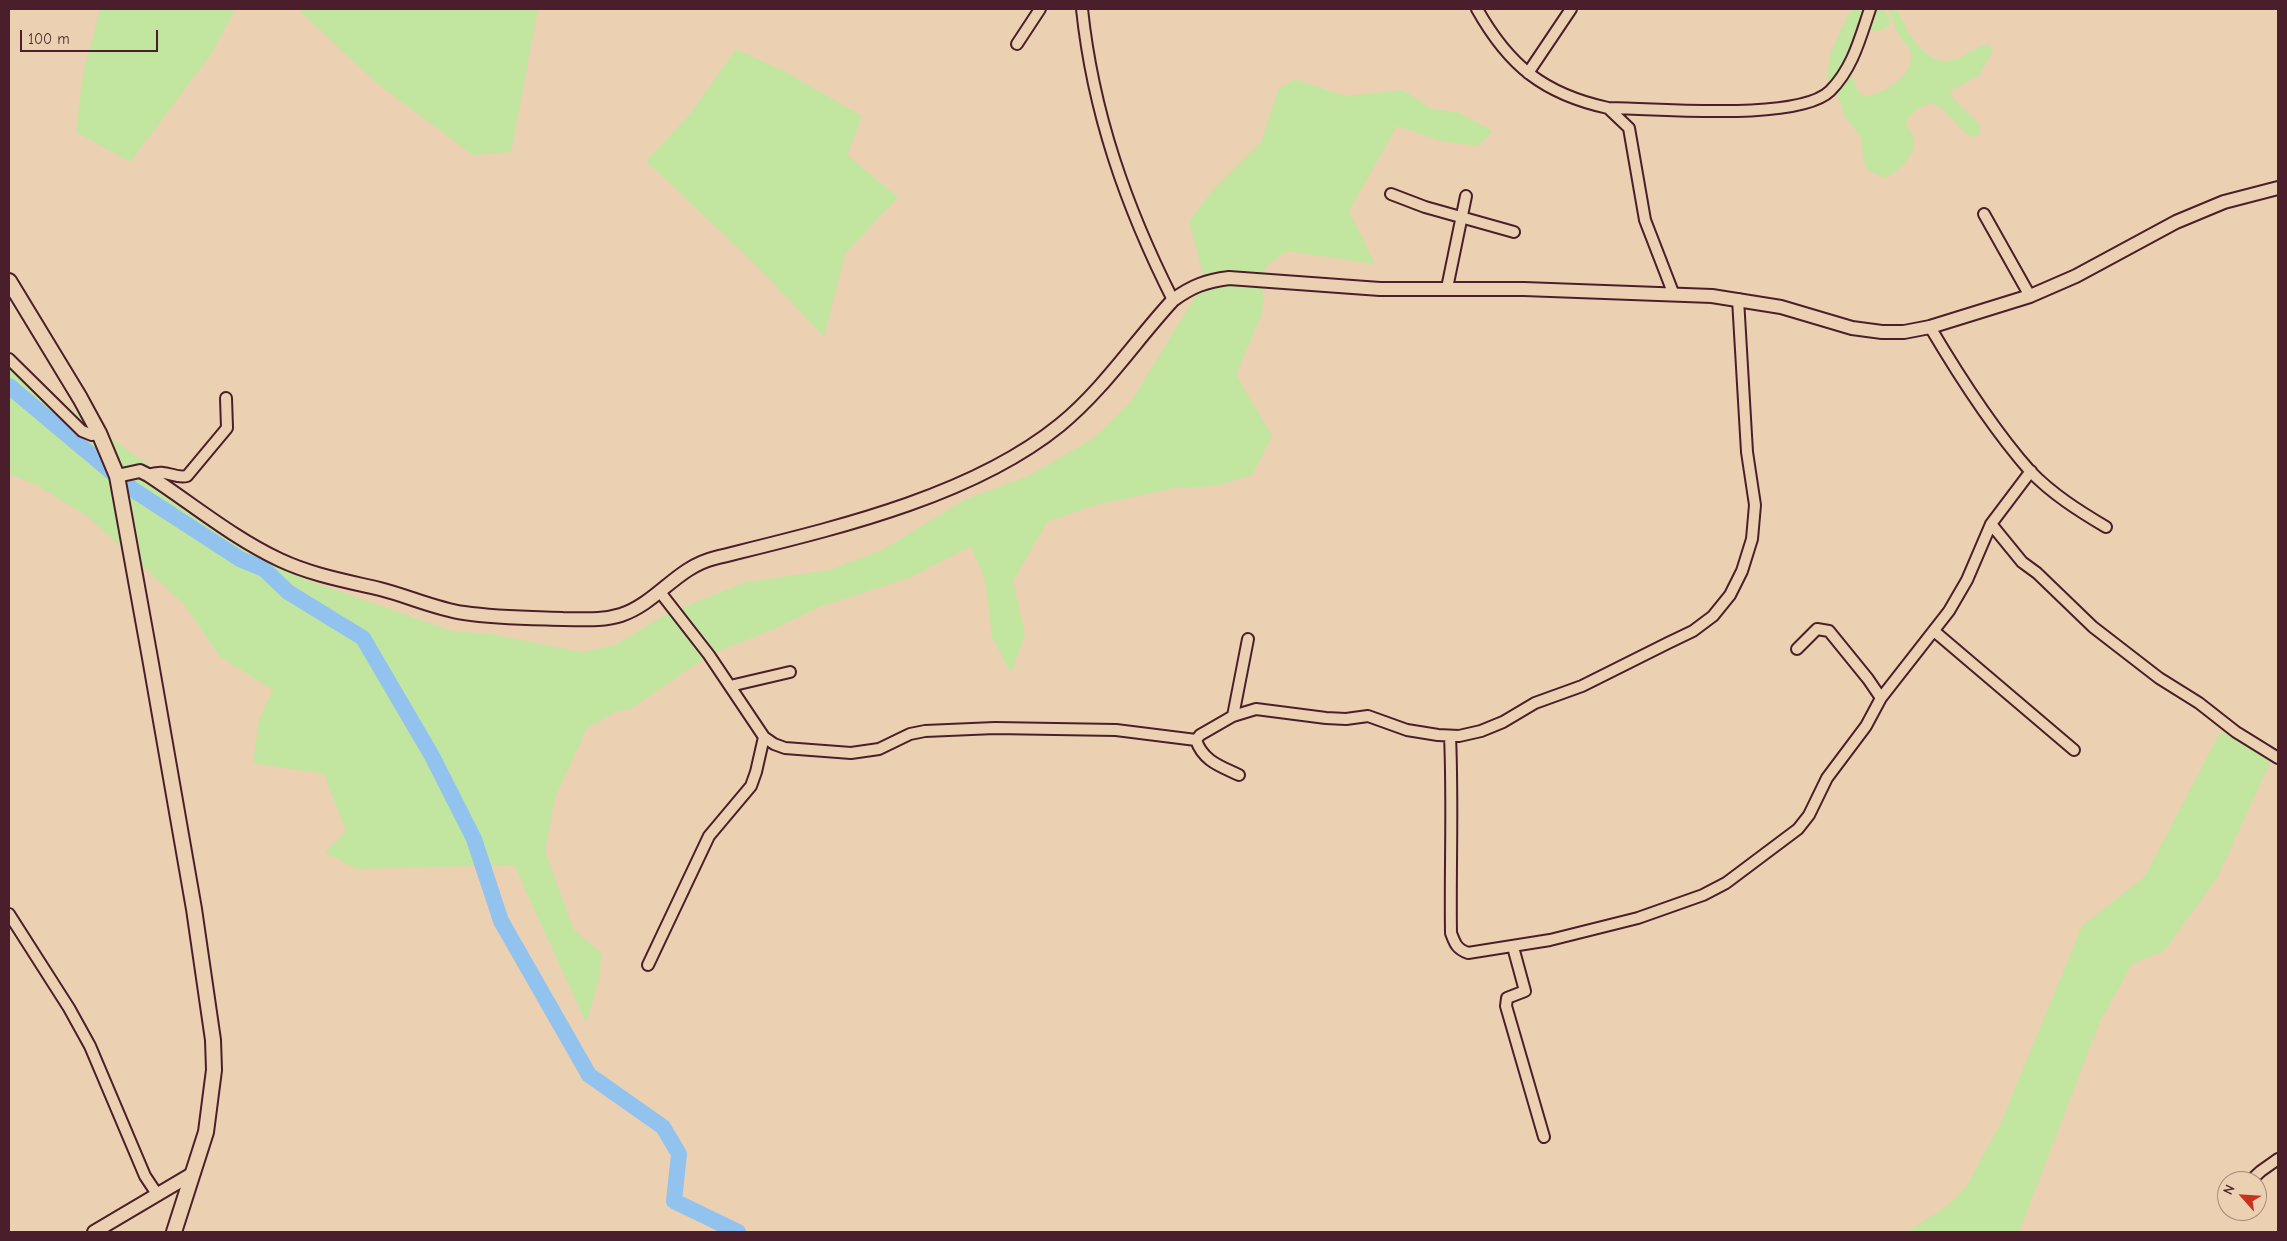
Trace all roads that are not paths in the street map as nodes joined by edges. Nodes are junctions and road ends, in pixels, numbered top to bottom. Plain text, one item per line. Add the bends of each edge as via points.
1 (1040, 9) edge
2 (1082, 9) edge
3 (1477, 9) edge
4 (1571, 9) edge
5 (1870, 9) edge
6 (1017, 44) dead end
7 (1528, 73) junction
8 (1608, 108) junction
9 (2278, 188) edge
10 (1391, 194) dead end
11 (1466, 196) dead end
12 (1984, 214) dead end
13 (1461, 218) junction
14 (1514, 232) dead end
15 (9, 282) edge
16 (1447, 288) junction
17 (1674, 295) junction
18 (2030, 296) junction
19 (1738, 299) junction
20 (1174, 300) junction
21 (1930, 327) junction
22 (9, 359) edge
23 (226, 398) dead end
24 (99, 433) junction
25 (2031, 471) junction
26 (148, 475) junction
27 (117, 476) junction
28 (1991, 524) junction
29 (2106, 527) dead end
30 (660, 592) junction
31 (1934, 631) junction
32 (1248, 639) dead end
33 (1797, 649) dead end
34 (790, 672) dead end
35 (730, 686) junction
36 (1881, 698) junction
37 (1233, 716) junction
38 (1450, 736) junction
39 (764, 737) junction
40 (1196, 740) junction
41 (2074, 750) dead end
42 (2278, 758) edge
43 (1239, 775) dead end
44 (9, 914) edge
45 (1513, 947) junction
46 (648, 965) dead end
47 (1544, 1137) dead end
48 (2278, 1159) edge
49 (2260, 1171) edge
50 (192, 1174) junction
51 (157, 1194) junction
52 (94, 1232) edge
53 (174, 1232) edge

1 - 6 street
2 - 20 street via 1104,132 1143,236
3 - 7 street via 1507,53
4 - 7 street
5 - 8 street via 1853,58 1841,79 1818,99 1784,107 1742,110
7 - 8 street via 1552,90 1587,104
8 - 17 street via 1630,128 1645,220
9 - 18 street via 2224,202 2176,222 2076,276
10 - 13 street
11 - 13 street
12 - 18 street
13 - 14 street
13 - 16 street
15 - 24 main road
16 - 17 street
16 - 20 street via 1380,289 1229,278 1205,281
17 - 19 street
18 - 21 street
19 - 21 street via 1781,307 1866,331 1904,332
19 - 38 street via 1747,452 1755,504 1752,539 1730,595 1713,616 1668,644 1582,686 1535,703 1503,722 1481,731
20 - 30 street via 1085,402 1060,425 1013,458 960,484 870,516 692,565
21 - 25 street via 1978,402
22 - 24 street via 82,431 92,435
23 - 26 street via 227,428 187,476 161,471
24 - 27 main road
25 - 28 street
25 - 29 street via 2068,503
26 - 27 street via 140,471
26 - 30 street via 277,559 334,580 380,589 463,613 598,619 623,614
27 - 50 main road via 194,909 213,1040 211,1107
28 - 31 street via 1966,580
28 - 42 street via 2022,562 2093,627 2159,678
30 - 35 street via 684,620
31 - 36 street
31 - 41 street
32 - 37 street
33 - 36 street via 1817,628 1824,628
34 - 35 street
35 - 39 street
36 - 45 street via 1866,726 1827,778 1803,824 1779,846 1726,883 1703,895 1638,918
37 - 38 street via 1256,708 1326,718 1368,716 1407,730
37 - 40 street
38 - 45 street via 1453,808 1451,933 1455,945 1468,953
39 - 40 street via 785,748 851,753 879,749 917,732 995,728 1116,730
39 - 46 street via 751,786 709,836
40 - 43 street via 1203,755 1211,762
44 - 51 street via 90,1046 145,1176
45 - 47 street via 1525,991 1507,998 1506,1006
48 - 49 street
50 - 51 street
50 - 53 main road
51 - 52 street

